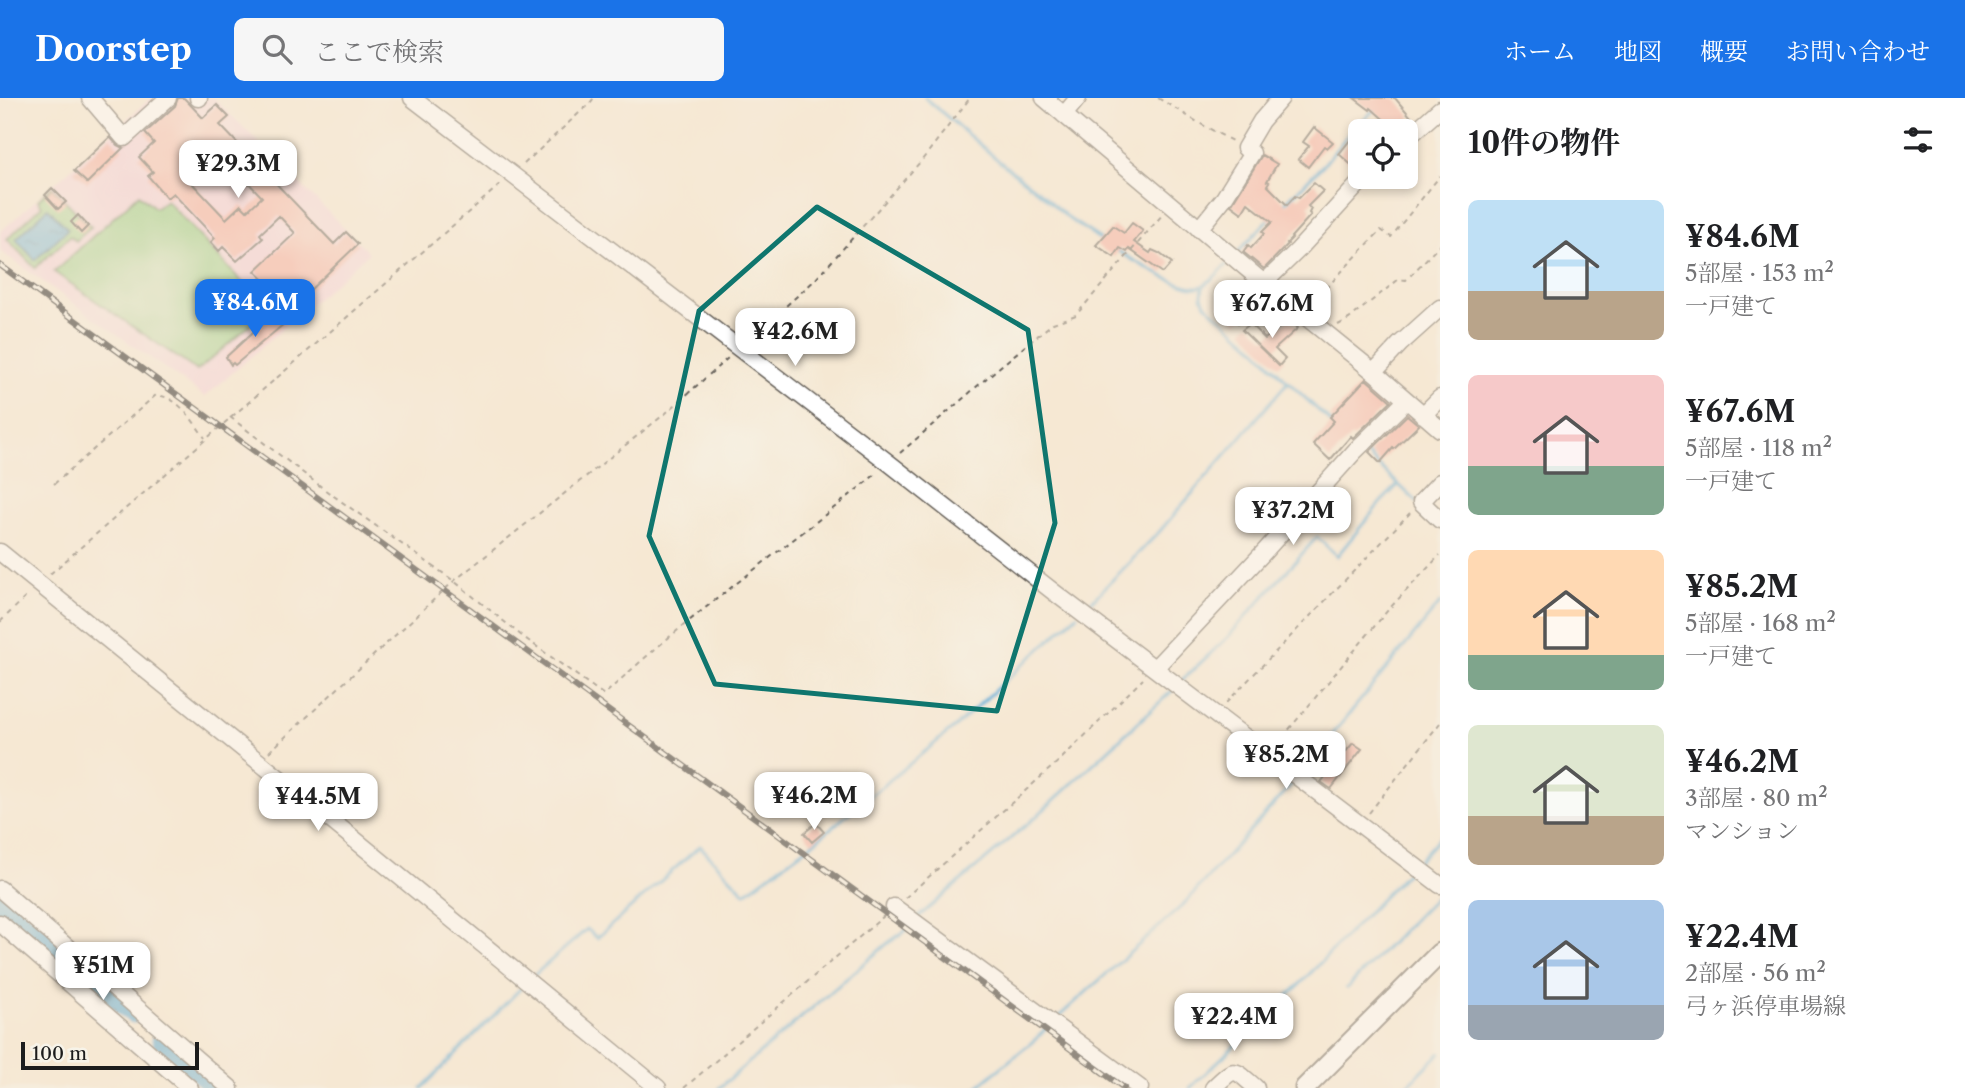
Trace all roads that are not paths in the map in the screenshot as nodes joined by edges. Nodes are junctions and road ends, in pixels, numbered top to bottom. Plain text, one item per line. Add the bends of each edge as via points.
1 (90, 98) edge
2 (168, 98) edge
3 (412, 98) edge
4 (1044, 98) edge
5 (1078, 98) edge
6 (1281, 98) edge
7 (1440, 109) edge
8 (1064, 115) junction
9 (1418, 129) edge
10 (1354, 189) edge
11 (1199, 229) junction
12 (1264, 283) junction
13 (1440, 308) edge
14 (1374, 372) junction
15 (1440, 398) edge
16 (1406, 401) junction
17 (1423, 415) junction
18 (1440, 429) edge
19 (1440, 482) edge
20 (1440, 520) edge
21 (0, 552) edge
22 (1155, 668) junction
23 (1440, 885) edge
24 (0, 889) edge
25 (894, 907) road end
26 (0, 923) edge
27 (1440, 953) edge
28 (190, 1088) edge
29 (230, 1088) edge
30 (658, 1088) edge
31 (1140, 1088) edge
32 (1213, 1088) edge
33 (1256, 1088) edge
34 (1305, 1088) edge

1 - 2 street via 124,138
3 - 22 street
4 - 8 street
5 - 8 street
6 - 11 street via 1261,121 1245,148 1252,153
7 - 9 street
8 - 11 street
10 - 12 street
11 - 12 street
12 - 14 street
13 - 14 street
14 - 16 street
15 - 17 street
16 - 17 street
16 - 22 street via 1355,450
17 - 18 street
19 - 20 street via 1421,502
21 - 30 street
22 - 23 street
24 - 29 street
25 - 31 street
26 - 28 street
27 - 34 main road
32 - 33 street via 1233,1071

